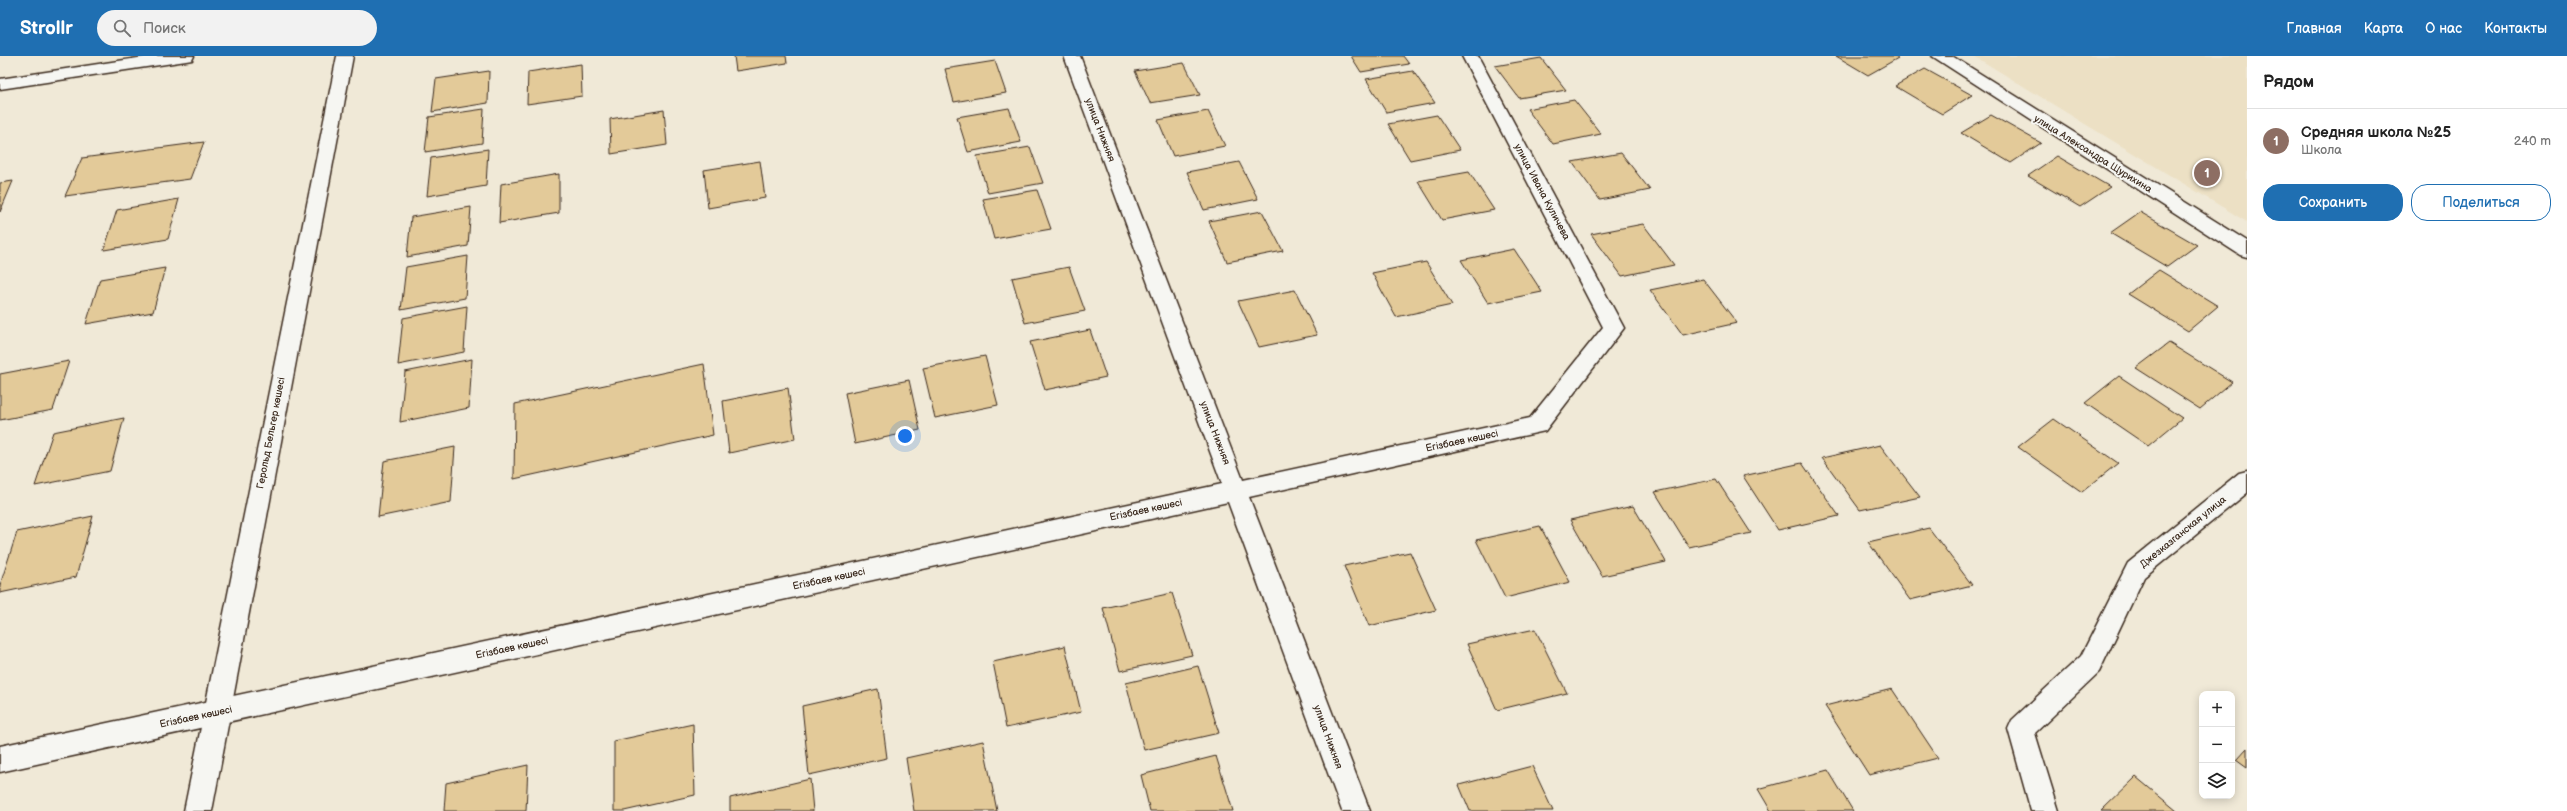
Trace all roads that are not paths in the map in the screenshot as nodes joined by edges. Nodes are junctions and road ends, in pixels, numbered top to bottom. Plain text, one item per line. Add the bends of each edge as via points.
1 (186, 56) edge
2 (346, 56) edge
3 (1072, 56) edge
4 (1470, 56) edge
5 (1940, 56) edge
6 (0, 84) edge
7 (2247, 250) edge
8 (1614, 328) joint
9 (2247, 480) edge
10 (1236, 491) junction
11 (217, 712) junction
12 (0, 759) edge
13 (198, 811) edge
14 (1356, 811) edge
15 (2045, 811) edge

1 - 6 street
2 - 11 street, Герольд Бельгер көшесі
3 - 10 street, улица Нижняя
4 - 8 street, улица Ивана Куличева
5 - 7 street, улица Александра Щурихина
8 - 10 street, Егізбаев көшесі via 1537,425
9 - 15 street, Джезказганская улица via 2136,570 2090,664 2021,729
10 - 11 street, Егізбаев көшесі
10 - 14 street, улица Нижняя
11 - 12 street, Егізбаев көшесі
11 - 13 street, Герольд Бельгер көшесі

